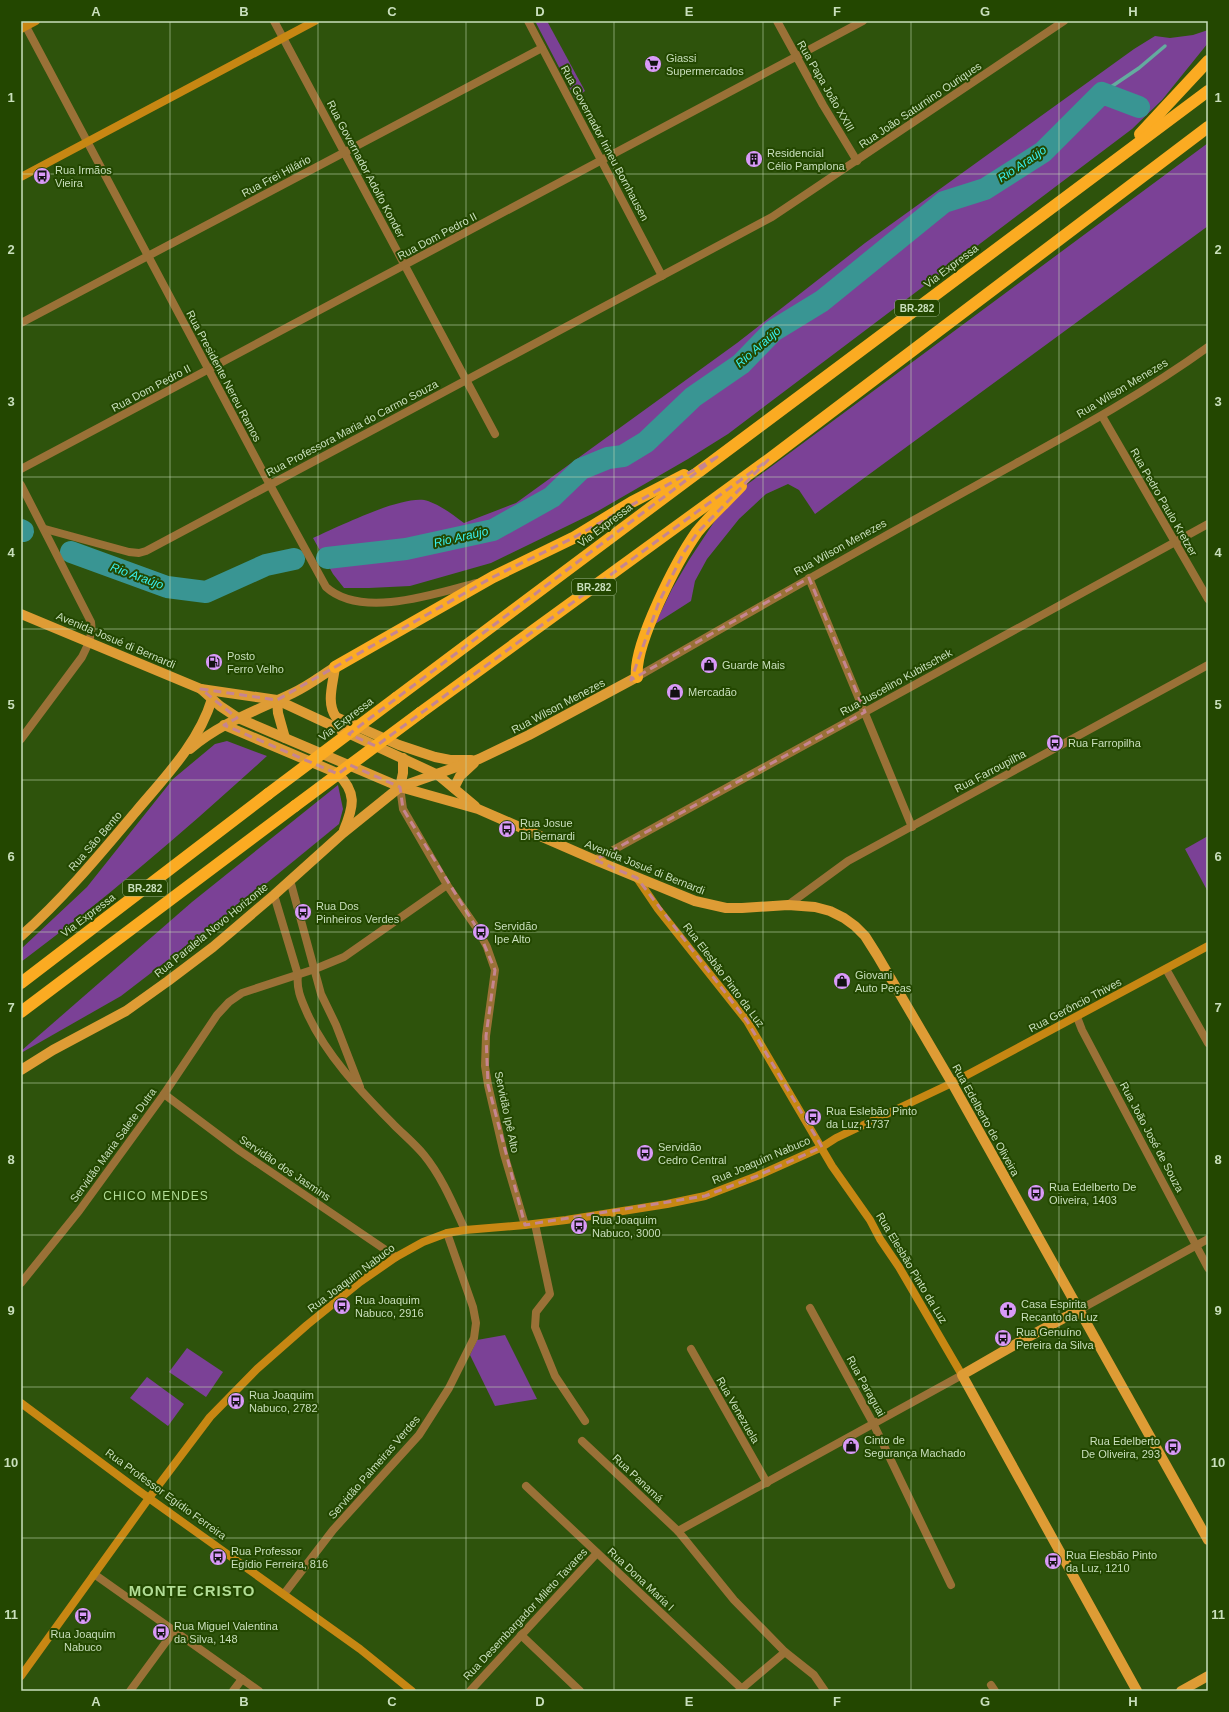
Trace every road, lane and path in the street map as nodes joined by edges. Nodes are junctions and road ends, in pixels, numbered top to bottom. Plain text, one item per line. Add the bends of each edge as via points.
1 (36, 21) edge
2 (274, 21) edge
3 (316, 21) edge
4 (528, 21) edge
5 (777, 21) edge
6 (863, 21) edge
7 (1064, 21) edge
8 (23, 25) edge
9 (283, 38) junction
10 (542, 48) junction
11 (796, 57) junction
12 (1208, 61) edge
13 (1208, 91) edge
14 (1208, 127) edge
15 (87, 142) junction
16 (344, 152) junction
17 (1117, 158) junction
18 (601, 161) junction
19 (857, 161) junction
20 (21, 177) edge
21 (148, 256) junction
22 (404, 266) junction
23 (662, 276) junction
24 (21, 323) edge
25 (1208, 347) edge
26 (208, 370) junction
27 (466, 380) junction
28 (1102, 416) junction
29 (495, 434) dead end
30 (717, 457) junction
31 (768, 460) junction
32 (21, 469) edge
33 (21, 485) edge
34 (270, 485) junction
35 (1208, 524) edge
36 (45, 529) junction
37 (1175, 542) junction
38 (493, 577) junction
39 (809, 578) junction
40 (1208, 599) edge
41 (21, 614) edge
42 (89, 642) junction
43 (1208, 665) edge
44 (335, 667) junction
45 (638, 677) junction
46 (201, 689) junction
47 (212, 699) junction
48 (277, 700) junction
49 (866, 712) junction
50 (238, 718) junction
51 (224, 725) junction
52 (285, 738) junction
53 (21, 739) edge
54 (181, 757) junction
55 (403, 758) junction
56 (479, 759) junction
57 (438, 774) junction
58 (400, 787) junction
59 (454, 788) junction
60 (478, 809) junction
61 (912, 827) junction
62 (342, 833) junction
63 (594, 860) junction
64 (637, 878) junction
65 (290, 880) junction
66 (447, 885) junction
67 (274, 895) junction
68 (788, 906) junction
69 (21, 936) edge
70 (1208, 946) edge
71 (316, 969) junction
72 (1166, 969) junction
73 (298, 975) junction
74 (21, 983) edge
75 (23, 1011) edge
76 (1078, 1016) junction
77 (1208, 1043) edge
78 (21, 1070) edge
79 (952, 1083) junction
80 (363, 1093) junction
81 (164, 1094) junction
82 (822, 1147) junction
83 (535, 1224) junction
84 (525, 1225) junction
85 (465, 1230) junction
86 (447, 1233) junction
87 (1208, 1239) edge
88 (1196, 1246) junction
89 (396, 1257) junction
90 (1208, 1268) edge
91 (21, 1283) edge
92 (810, 1308) dead end
93 (1079, 1310) junction
94 (691, 1349) dead end
95 (962, 1375) junction
96 (21, 1403) edge
97 (585, 1421) dead end
98 (874, 1423) junction
99 (582, 1441) dead end
100 (767, 1482) junction
101 (526, 1486) dead end
102 (149, 1498) junction
103 (678, 1531) junction
104 (1208, 1540) edge
105 (597, 1553) junction
106 (94, 1574) junction
107 (951, 1585) dead end
108 (284, 1594) junction
109 (174, 1630) junction
110 (521, 1635) junction
111 (785, 1652) junction
112 (21, 1676) edge
113 (1208, 1676) edge
114 (242, 1679) junction
115 (740, 1690) edge
116 (130, 1691) edge
117 (233, 1691) edge
118 (259, 1691) edge
119 (412, 1691) edge
120 (470, 1691) edge
121 (580, 1691) edge
122 (825, 1691) edge
123 (1137, 1691) edge
124 (1181, 1691) edge

1 - 8 main road
2 - 9 street, Rua Governador Adolfo Konder
3 - 9 main road
4 - 10 street, Rua Governador Irineu Bornhausen
5 - 11 street, Rua Papa João XXIII
6 - 11 street, Rua Dom Pedro II
7 - 19 street, Rua João Saturnino Ouriques
8 - 15 street, Rua Presidente Nereu Ramos
9 - 15 main road
9 - 16 street, Rua Governador Adolfo Konder
10 - 16 street, Rua Frei Hilário
10 - 18 street, Rua Governador Irineu Bornhausen
11 - 18 street, Rua Dom Pedro II
11 - 19 street, Rua Papa João XXIII
12 - 17 highway
13 - 17 highway, Via Expressa / BR-282
14 - 31 highway, BR-282
15 - 20 main road
15 - 21 street, Rua Presidente Nereu Ramos
16 - 21 street, Rua Frei Hilário
16 - 22 street, Rua Governador Adolfo Konder
17 - 30 highway, Via Expressa / BR-282
18 - 22 street, Rua Dom Pedro II
18 - 23 street, Rua Governador Irineu Bornhausen
19 - 23 street, Rua João Saturnino Ouriques via 772,217
21 - 24 street, Rua Frei Hilário
21 - 26 street, Rua Presidente Nereu Ramos
22 - 26 street, Rua Dom Pedro II
22 - 27 street, Rua Governador Adolfo Konder
23 - 27 street, Rua Professora Maria do Carmo Souza
25 - 28 street, Rua Wilson Menezes
26 - 32 street, Rua Dom Pedro II
26 - 34 street, Rua Presidente Nereu Ramos
27 - 29 street, Rua Governador Adolfo Konder
27 - 34 street, Rua Professora Maria do Carmo Souza
28 - 37 street, Rua Pedro Paulo Kretzer
28 - 39 street, Rua Wilson Menezes
30 - 38 highway via 632,502 573,538
30 - 74 highway, Via Expressa / BR-282, bridge
31 - 45 highway via 698,532 684,552 656,608 637,662
31 - 75 highway, BR-282, bridge via 420,713
33 - 36 street
34 - 36 street, Rua Professora Maria do Carmo Souza via 139,553
34 - 38 street, Rua Presidente Nereu Ramos via 326,586 332,592 351,599 372,602 402,600 446,591
35 - 37 street, Rua Juscelino Kubitschek
36 - 42 street via 91,622
37 - 40 street, Rua Pedro Paulo Kretzer
37 - 49 street, Rua Juscelino Kubitschek
38 - 44 highway
39 - 45 street, Rua Wilson Menezes
39 - 49 street
41 - 42 main road, Avenida Josué di Bernardi
42 - 46 main road, Avenida Josué di Bernardi
42 - 53 street via 82,657
43 - 61 street, Rua Farroupilha
44 - 48 main road, Rua São Bento via 296,692
44 - 56 main road via 330,701 336,717 399,745 435,757 450,760
45 - 56 main road, Rua Wilson Menezes
46 - 47 main road, Avenida Josué di Bernardi
46 - 48 main road, Avenida Josué di Bernardi
47 - 50 main road, Avenida Josué di Bernardi
47 - 54 main road, Rua São Bento via 205,719
48 - 50 main road, Rua São Bento
48 - 52 main road
48 - 55 main road, Avenida Josué di Bernardi
49 - 61 street
49 - 63 street, Rua Juscelino Kubitschek
50 - 51 main road, Rua São Bento
50 - 52 main road, Avenida Josué di Bernardi
51 - 54 main road, Rua São Bento via 200,740
51 - 62 main road via 337,773 346,782 352,798 350,813
52 - 58 main road, Avenida Josué di Bernardi
54 - 69 main road, Rua São Bento via 66,892
55 - 57 main road, Avenida Josué di Bernardi
55 - 58 main road
56 - 57 main road, Rua Wilson Menezes
56 - 59 main road, Rua Wilson Menezes via 460,776
57 - 58 main road, Rua Wilson Menezes
57 - 59 main road, Avenida Josué di Bernardi
58 - 60 main road, Avenida Josué di Bernardi
58 - 62 main road, Rua Paralela Novo Horizonte
58 - 66 street, Servidão Ipê Alto via 404,809
59 - 60 main road, Avenida Josué di Bernardi
60 - 63 main road, Avenida Josué di Bernardi
61 - 68 street, Rua Farroupilha via 848,862
62 - 65 main road, Rua Paralela Novo Horizonte
63 - 64 main road, Avenida Josué di Bernardi
64 - 68 main road, Avenida Josué di Bernardi via 710,905 742,908
64 - 82 main road, Rua Elesbão Pinto da Luz via 658,909 747,1021
65 - 67 main road, Rua Paralela Novo Horizonte
65 - 71 street
66 - 71 street, Servidão Maria Salete Dutra via 344,957
66 - 84 street, Servidão Ipê Alto via 478,930 495,970 486,1036 488,1085 504,1154
67 - 73 street
67 - 78 main road, Rua Paralela Novo Horizonte via 213,947 142,1000
68 - 79 main road, Rua Edelberto de Oliveira via 816,907 830,911 849,922 865,936
70 - 72 main road, Rua Gerôncio Thives
71 - 73 street, Servidão Maria Salete Dutra
71 - 80 street via 321,994
72 - 76 main road, Rua Gerôncio Thives
72 - 77 street
73 - 80 street via 299,994 321,1041
73 - 81 street, Servidão Maria Salete Dutra via 242,993 229,1002 217,1015
76 - 79 main road, Rua Gerôncio Thives
76 - 88 street, Rua João José de Souza via 1082,1030
79 - 82 main road, Rua Joaquim Nabuco
79 - 93 main road, Rua Edelberto de Oliveira
80 - 85 street via 424,1155 448,1194
81 - 89 street, Servidão dos Jasmins via 240,1151
81 - 91 street, Servidão Maria Salete Dutra via 79,1211
82 - 83 main road, Rua Joaquim Nabuco via 758,1176 705,1196
82 - 95 main road, Rua Elesbão Pinto da Luz via 899,1267
83 - 84 main road, Rua Joaquim Nabuco
83 - 97 street via 550,1294 536,1312 535,1327 554,1376
84 - 85 main road, Rua Joaquim Nabuco
85 - 86 main road, Rua Joaquim Nabuco
86 - 89 main road, Rua Joaquim Nabuco via 423,1242
86 - 108 street, Servidão Palmeiras Verdes via 473,1308 476,1323 474,1338 445,1395 419,1435 334,1530
87 - 88 street
88 - 90 street, Rua João José de Souza
88 - 93 street
89 - 102 main road, Rua Joaquim Nabuco via 317,1316 231,1394 194,1437
92 - 98 street, Rua Paraguai
93 - 95 main road
93 - 104 main road, Rua Edelberto de Oliveira
94 - 100 street, Rua Venezuela
95 - 98 street
95 - 123 main road, Rua Elesbão Pinto da Luz
96 - 102 main road, Rua Professor Egídio Ferreira
98 - 100 street
98 - 107 street, Rua Paraguai
99 - 103 street, Rua Panamá
100 - 103 street
101 - 105 street, Rua Dona Maria I
102 - 106 main road, Rua Joaquim Nabuco
102 - 108 main road, Rua Professor Egídio Ferreira
103 - 111 street, Rua Panamá via 719,1583
105 - 110 street, Rua Desembargador Mileto Tavares
105 - 115 street, Rua Dona Maria I
106 - 109 street
106 - 112 main road, Rua Joaquim Nabuco
108 - 119 main road, Rua Professor Egídio Ferreira via 360,1649
109 - 114 street
109 - 116 street
110 - 120 street, Rua Desembargador Mileto Tavares
110 - 121 street
111 - 115 street
111 - 122 street, Rua Panamá via 814,1675
113 - 124 main road
114 - 117 street
114 - 118 street

